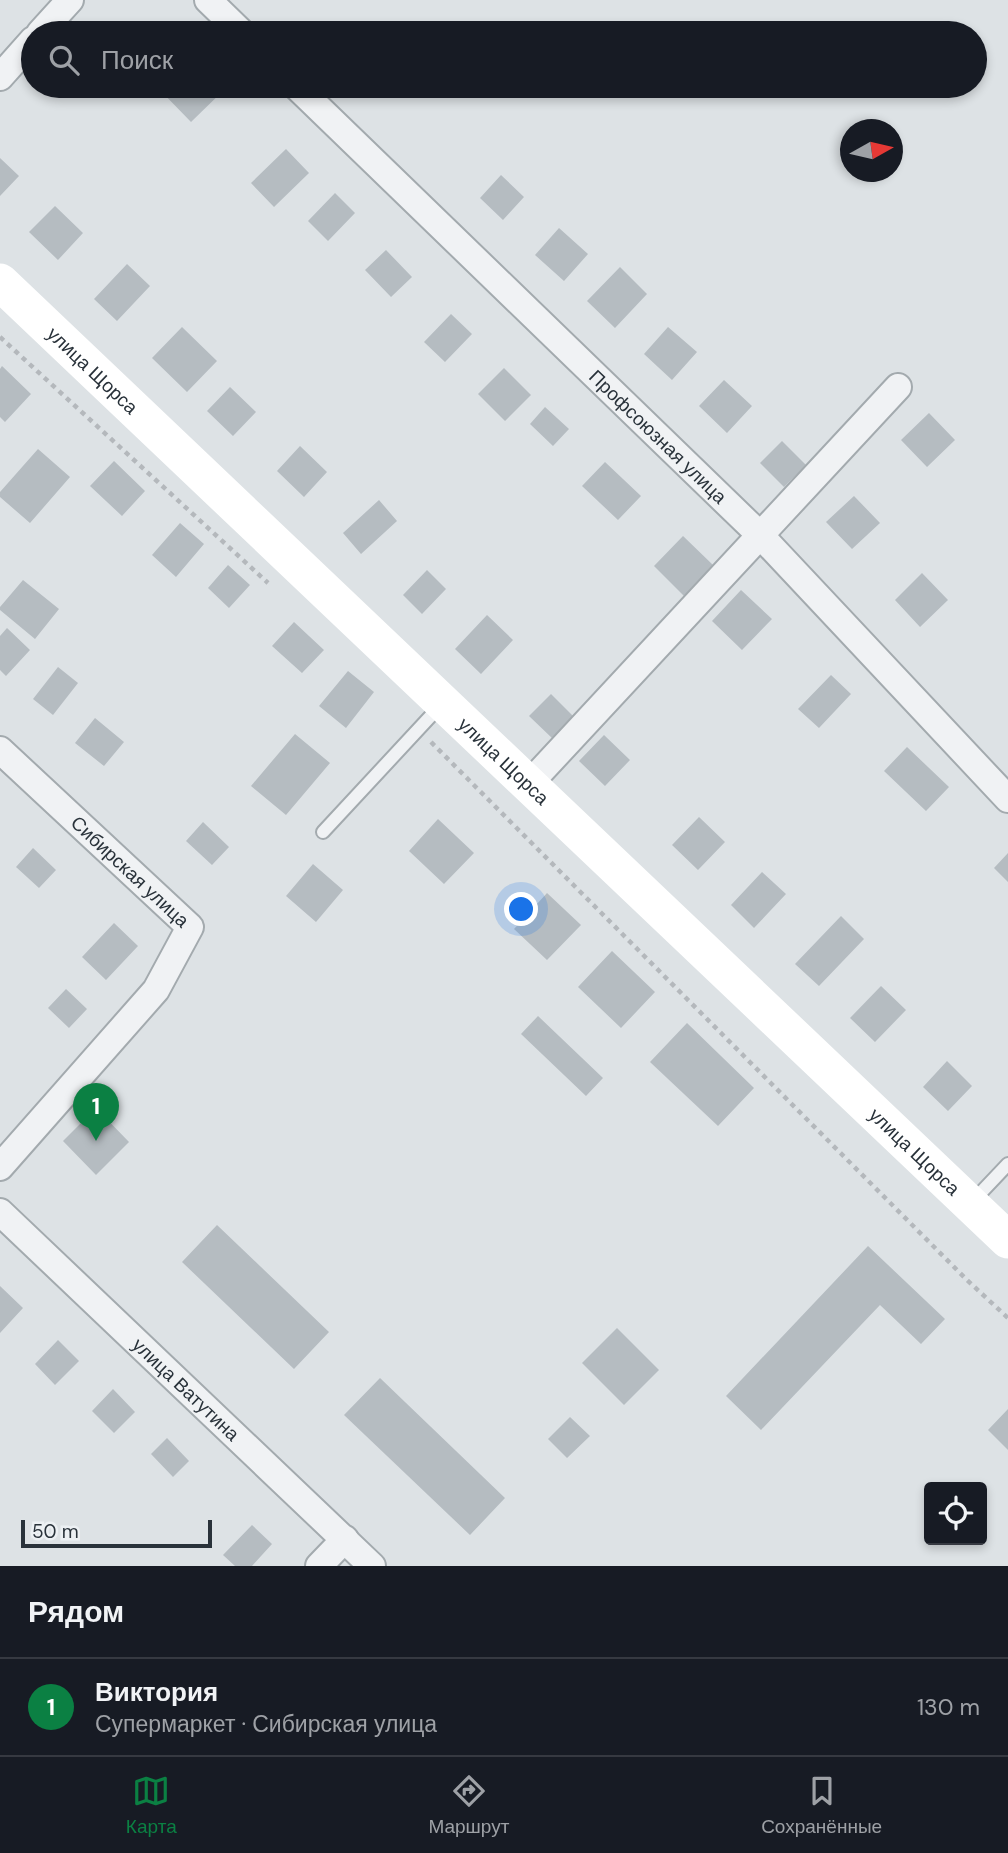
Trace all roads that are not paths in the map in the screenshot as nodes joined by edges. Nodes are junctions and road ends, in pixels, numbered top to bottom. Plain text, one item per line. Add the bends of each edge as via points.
1 (70, 0) edge
2 (208, 0) edge
3 (51, 21) edge
4 (230, 21) edge
5 (21, 53) edge
6 (0, 77) edge
7 (308, 98) edge
8 (0, 282) edge
9 (898, 387) dead end
10 (760, 535) junction
11 (442, 703) junction
12 (0, 750) edge
13 (528, 785) junction
14 (1008, 799) edge
15 (323, 832) dead end
16 (1008, 1164) edge
17 (0, 1167) edge
18 (970, 1204) junction
19 (0, 1212) edge
20 (1008, 1240) edge
21 (345, 1539) junction
22 (319, 1566) edge
23 (372, 1566) edge

1 - 3 street
2 - 4 street
5 - 6 street
7 - 10 street, Профсоюзная улица
8 - 11 main road, улица Щорса
9 - 10 street
10 - 13 street
10 - 14 street, Профсоюзная улица
11 - 13 main road, улица Щорса
11 - 15 lane
12 - 17 street, Сибирская улица via 190,927 156,990
13 - 18 main road, улица Щорса
16 - 18 lane
18 - 20 main road, улица Щорса
19 - 21 street, улица Ватутина
21 - 22 street
21 - 23 street, улица Ватутина

